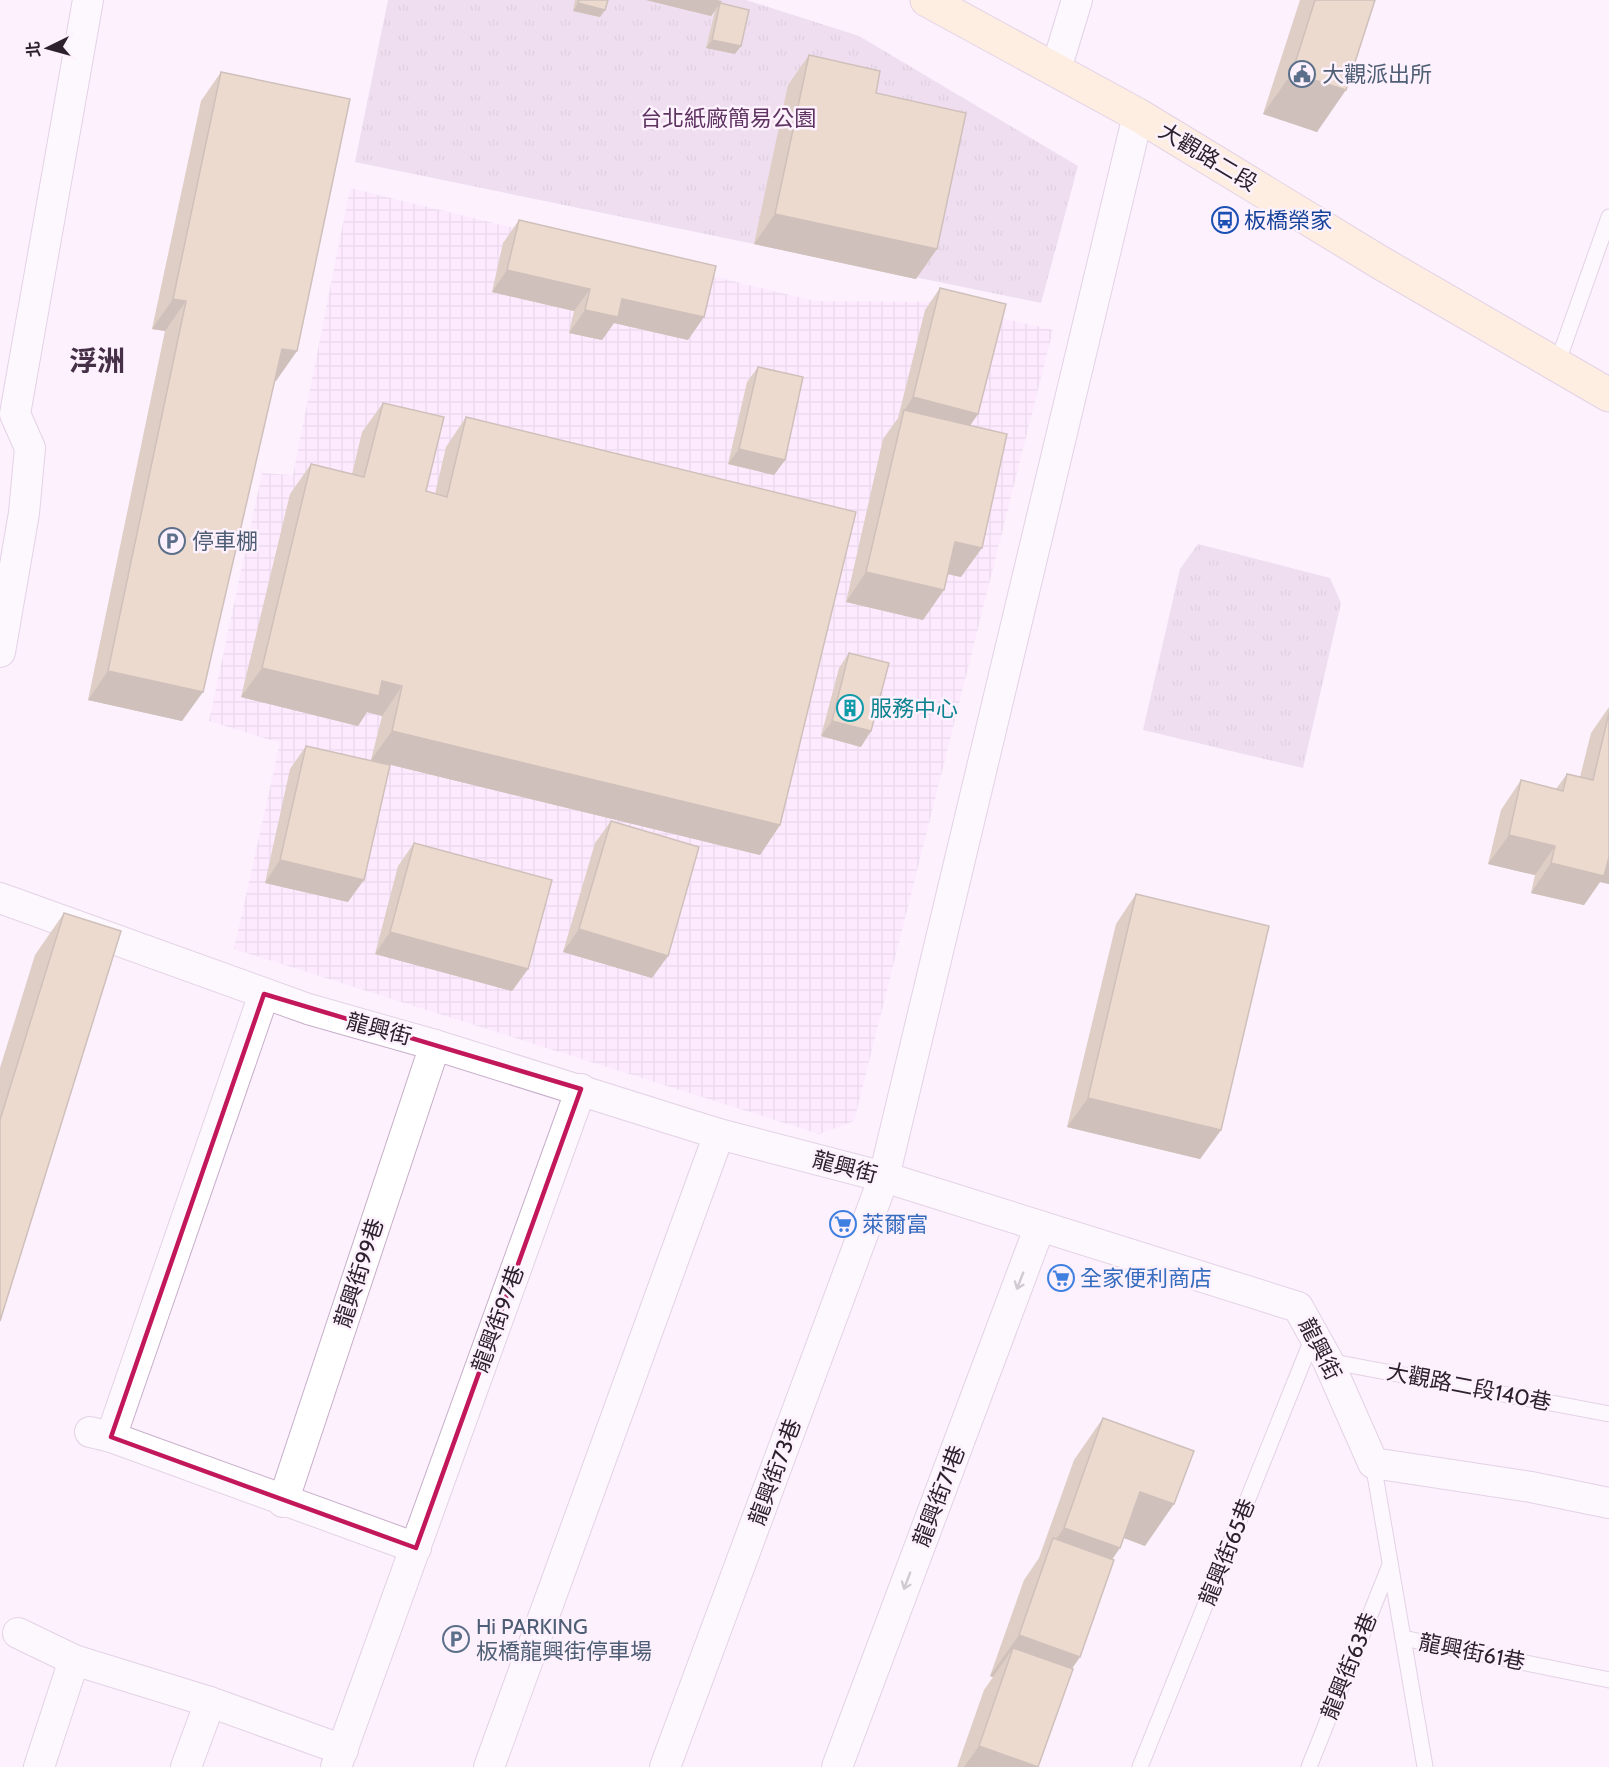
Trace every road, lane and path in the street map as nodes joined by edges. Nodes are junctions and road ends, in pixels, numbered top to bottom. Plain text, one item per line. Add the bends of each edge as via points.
1 (88, 0) edge
2 (927, 0) edge
3 (1077, 0) edge
4 (1056, 69) junction
5 (1138, 115) junction
6 (1609, 217) edge
7 (1557, 364) junction
8 (1609, 395) edge
9 (0, 652) edge
10 (0, 898) edge
11 (264, 994) junction
12 (435, 1045) junction
13 (580, 1089) junction
14 (719, 1134) junction
15 (884, 1177) junction
16 (1040, 1226) junction
17 (1320, 1349) junction
18 (1609, 1414) edge
19 (1373, 1463) junction
20 (283, 1502) junction
21 (1609, 1503) edge
22 (416, 1548) junction
23 (1390, 1565) junction
24 (18, 1633) dead end
25 (1403, 1638) junction
26 (74, 1660) junction
27 (1609, 1680) edge
28 (210, 1702) junction
29 (339, 1758) edge
30 (39, 1767) edge
31 (186, 1767) edge
32 (489, 1767) edge
33 (665, 1767) edge
34 (837, 1767) edge
35 (1140, 1767) edge
36 (1309, 1767) edge
37 (1425, 1767) edge

1 - 9 street via 15,414 30,448 24,513
2 - 4 main road, 大觀路二段
3 - 4 street
4 - 5 main road, 大觀路二段
5 - 7 main road, 大觀路二段 via 1381,263
5 - 15 street, 龍興街73巷
6 - 7 lane
7 - 8 main road, 大觀路二段
10 - 11 street, 龍興街
11 - 12 street, 龍興街
11 - 20 street via 100,1434
12 - 13 street, 龍興街
12 - 20 street, 龍興街99巷
13 - 14 street, 龍興街
13 - 22 street, 龍興街97巷
14 - 15 street, 龍興街
14 - 32 street
15 - 16 street, 龍興街
15 - 33 street, 龍興街73巷
16 - 17 street, 龍興街 via 1298,1307
16 -> 34 street, 龍興街71巷
17 - 18 lane, 大觀路二段140巷
17 - 19 street, 龍興街
17 - 35 lane, 龍興街65巷
19 - 21 street
19 - 23 lane, 龍興街61巷
20 - 22 street
22 - 29 street, 龍興街97巷
23 - 25 lane, 龍興街61巷
23 - 36 lane, 龍興街63巷
24 - 26 street
25 - 27 lane, 龍興街61巷
25 - 37 lane
26 - 28 street
26 - 30 street
28 - 29 street
28 - 31 street

